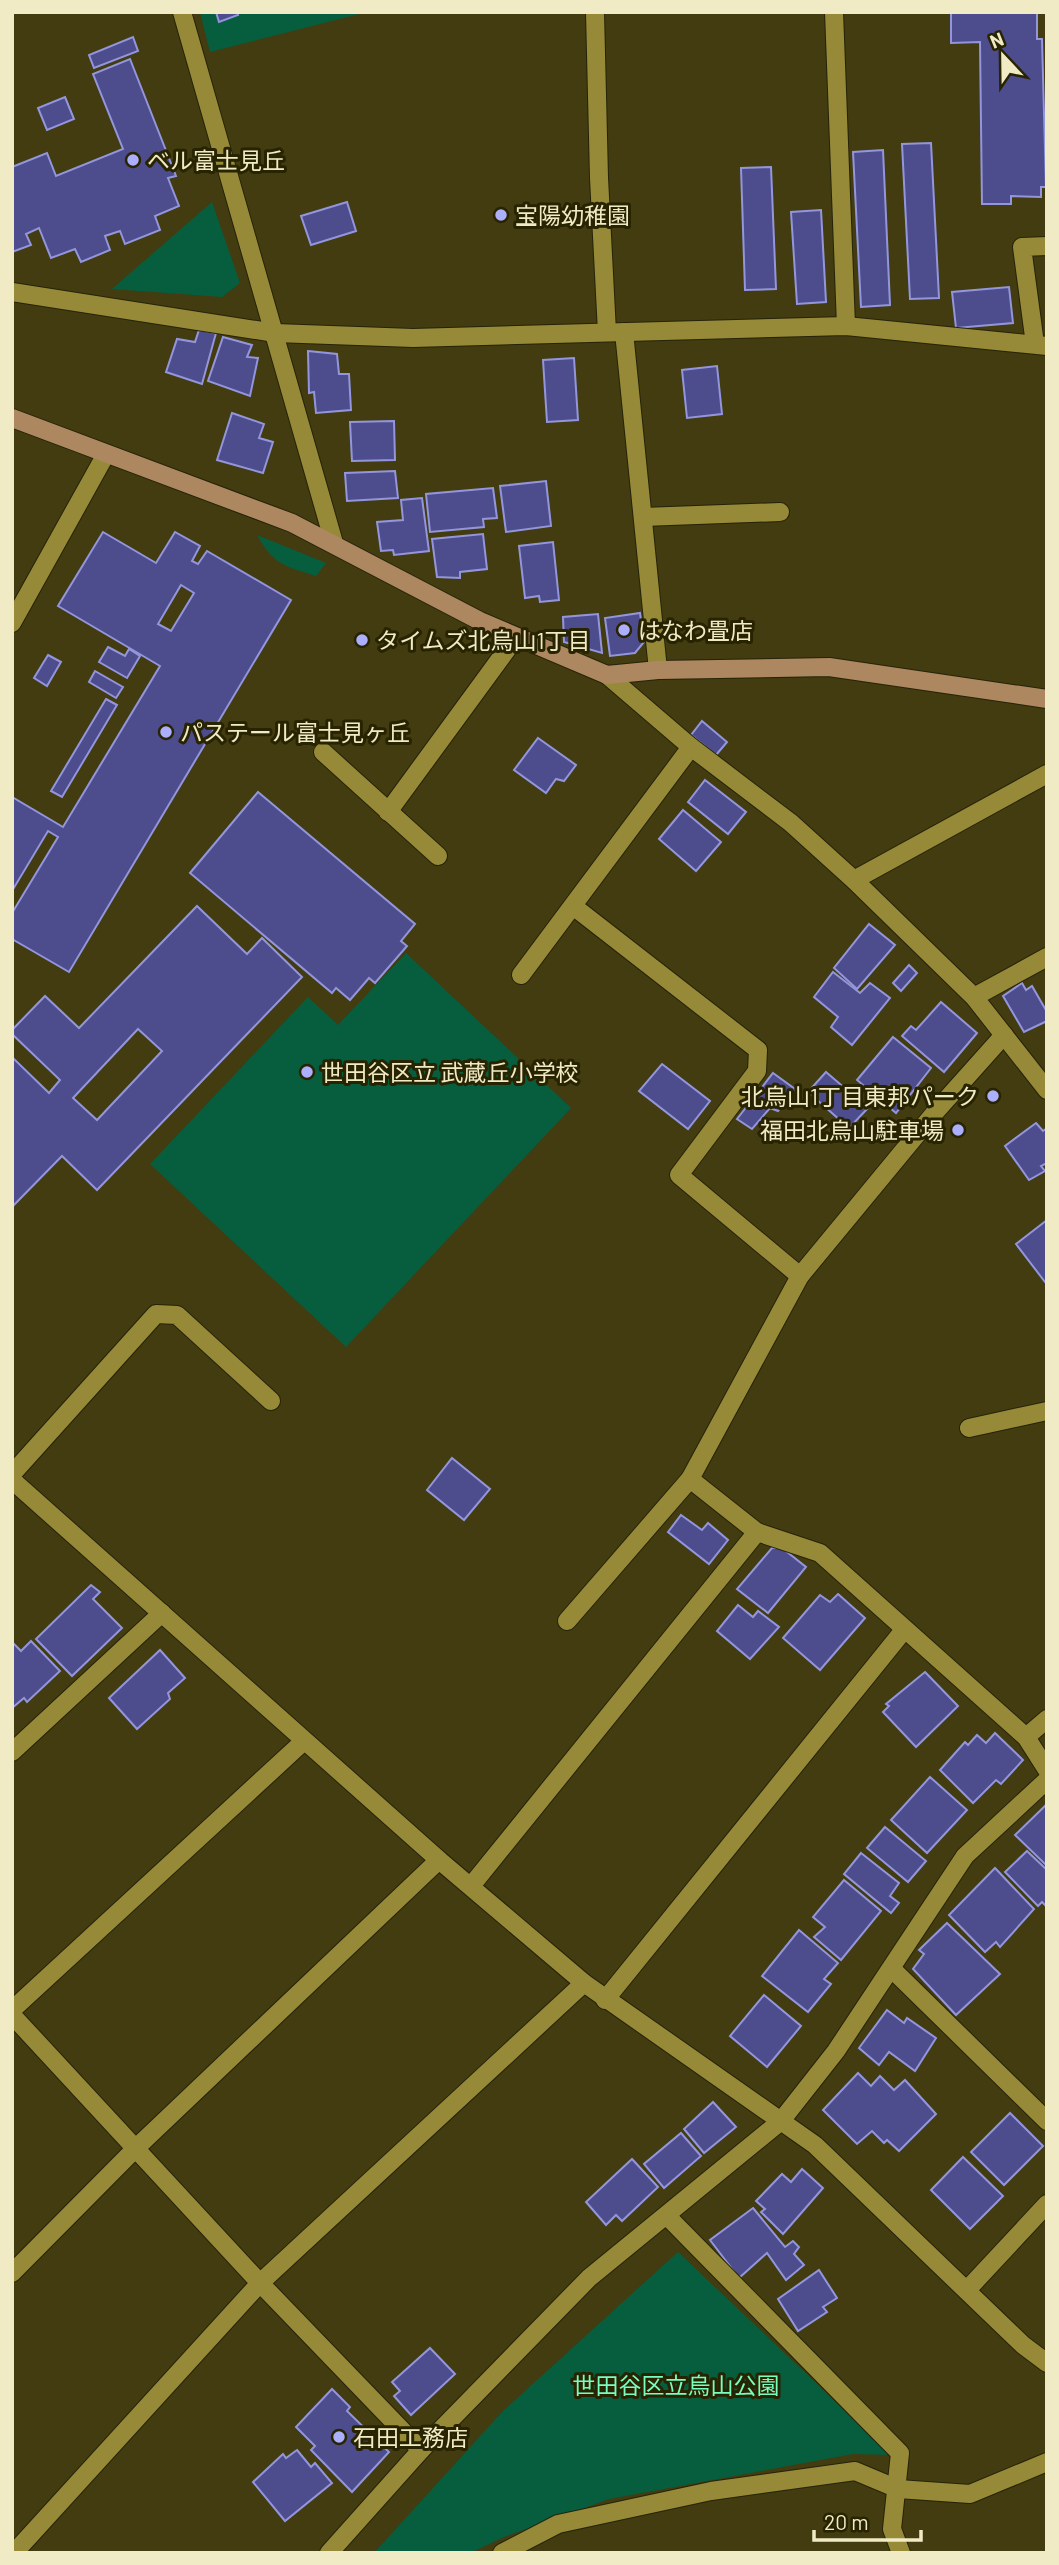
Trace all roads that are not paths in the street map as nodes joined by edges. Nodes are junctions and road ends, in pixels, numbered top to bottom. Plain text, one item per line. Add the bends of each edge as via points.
1 (182, 12) edge
2 (595, 12) edge
3 (834, 12) edge
4 (1047, 246) edge
5 (12, 292) edge
6 (846, 327) junction
7 (616, 332) junction
8 (275, 333) junction
9 (1041, 345) edge
10 (12, 418) edge
11 (106, 454) junction
12 (780, 512) dead end
13 (643, 517) junction
14 (334, 542) junction
15 (12, 623) edge
16 (516, 637) junction
17 (658, 670) junction
18 (607, 675) junction
19 (1045, 701) edge
20 (691, 747) junction
21 (323, 752) dead end
22 (1047, 775) edge
23 (388, 812) junction
24 (438, 856) dead end
25 (854, 880) junction
26 (573, 906) junction
27 (1047, 957) edge
28 (521, 975) dead end
29 (974, 997) junction
30 (1004, 1035) junction
31 (1047, 1090) edge
32 (800, 1276) junction
33 (271, 1401) dead end
34 (1047, 1411) edge
35 (969, 1428) dead end
36 (12, 1474) edge
37 (690, 1479) junction
38 (12, 1480) edge
39 (757, 1532) junction
40 (162, 1613) junction
41 (567, 1622) dead end
42 (904, 1630) junction
43 (1047, 1719) edge
44 (1026, 1737) junction
45 (304, 1741) junction
46 (12, 1752) edge
47 (1047, 1770) edge
48 (1047, 1780) edge
49 (439, 1860) junction
50 (471, 1886) junction
51 (892, 1969) junction
52 (584, 1983) junction
53 (606, 2000) junction
54 (12, 2012) edge
55 (781, 2121) junction
56 (1047, 2121) edge
57 (136, 2148) junction
58 (1047, 2204) edge
59 (667, 2216) junction
60 (12, 2273) edge
61 (260, 2283) junction
62 (967, 2290) junction
63 (1047, 2363) edge
64 (421, 2450) junction
65 (1047, 2462) edge
66 (898, 2489) junction
67 (14, 2553) edge
68 (330, 2553) edge
69 (502, 2553) edge
70 (901, 2553) edge

1 - 8 street
2 - 7 street via 599,178
3 - 6 street
4 - 9 street via 1022,247
5 - 8 street
6 - 7 street
6 - 9 street
7 - 8 street via 413,338
7 - 13 street
8 - 14 street
10 - 11 street
11 - 14 street
11 - 15 street
12 - 13 street
13 - 17 street
14 - 16 street
16 - 18 street
16 - 23 street
17 - 18 street
17 - 19 street via 829,667
18 - 20 street
20 - 25 street via 791,823
20 - 26 street
21 - 23 street
22 - 25 street
23 - 24 street
25 - 29 street
26 - 28 street
26 - 32 street via 758,1050 757,1071 679,1175
27 - 29 street
29 - 30 street
30 - 31 street
30 - 32 street
32 - 37 street
33 - 36 street via 177,1315 156,1314
34 - 35 street
37 - 39 street
37 - 41 street
38 - 40 street
39 - 42 street via 820,1553
39 - 50 street
40 - 45 street
40 - 46 street
42 - 44 street
42 - 53 street
43 - 44 street
44 - 47 street
45 - 49 street
45 - 54 street
48 - 51 street via 965,1856
49 - 50 street
49 - 57 street
50 - 52 street
51 - 55 street
51 - 56 street
52 - 53 street
52 - 61 street
53 - 55 street
54 - 57 street
55 - 59 street
55 - 62 street via 815,2145
57 - 60 street
57 - 61 street
58 - 62 street
59 - 64 street via 589,2278
59 - 66 street via 900,2453
61 - 64 street
61 - 67 street
62 - 63 street
64 - 68 street
65 - 66 street via 970,2494
66 - 69 street via 855,2471 711,2491 558,2524
66 - 70 street via 892,2529

